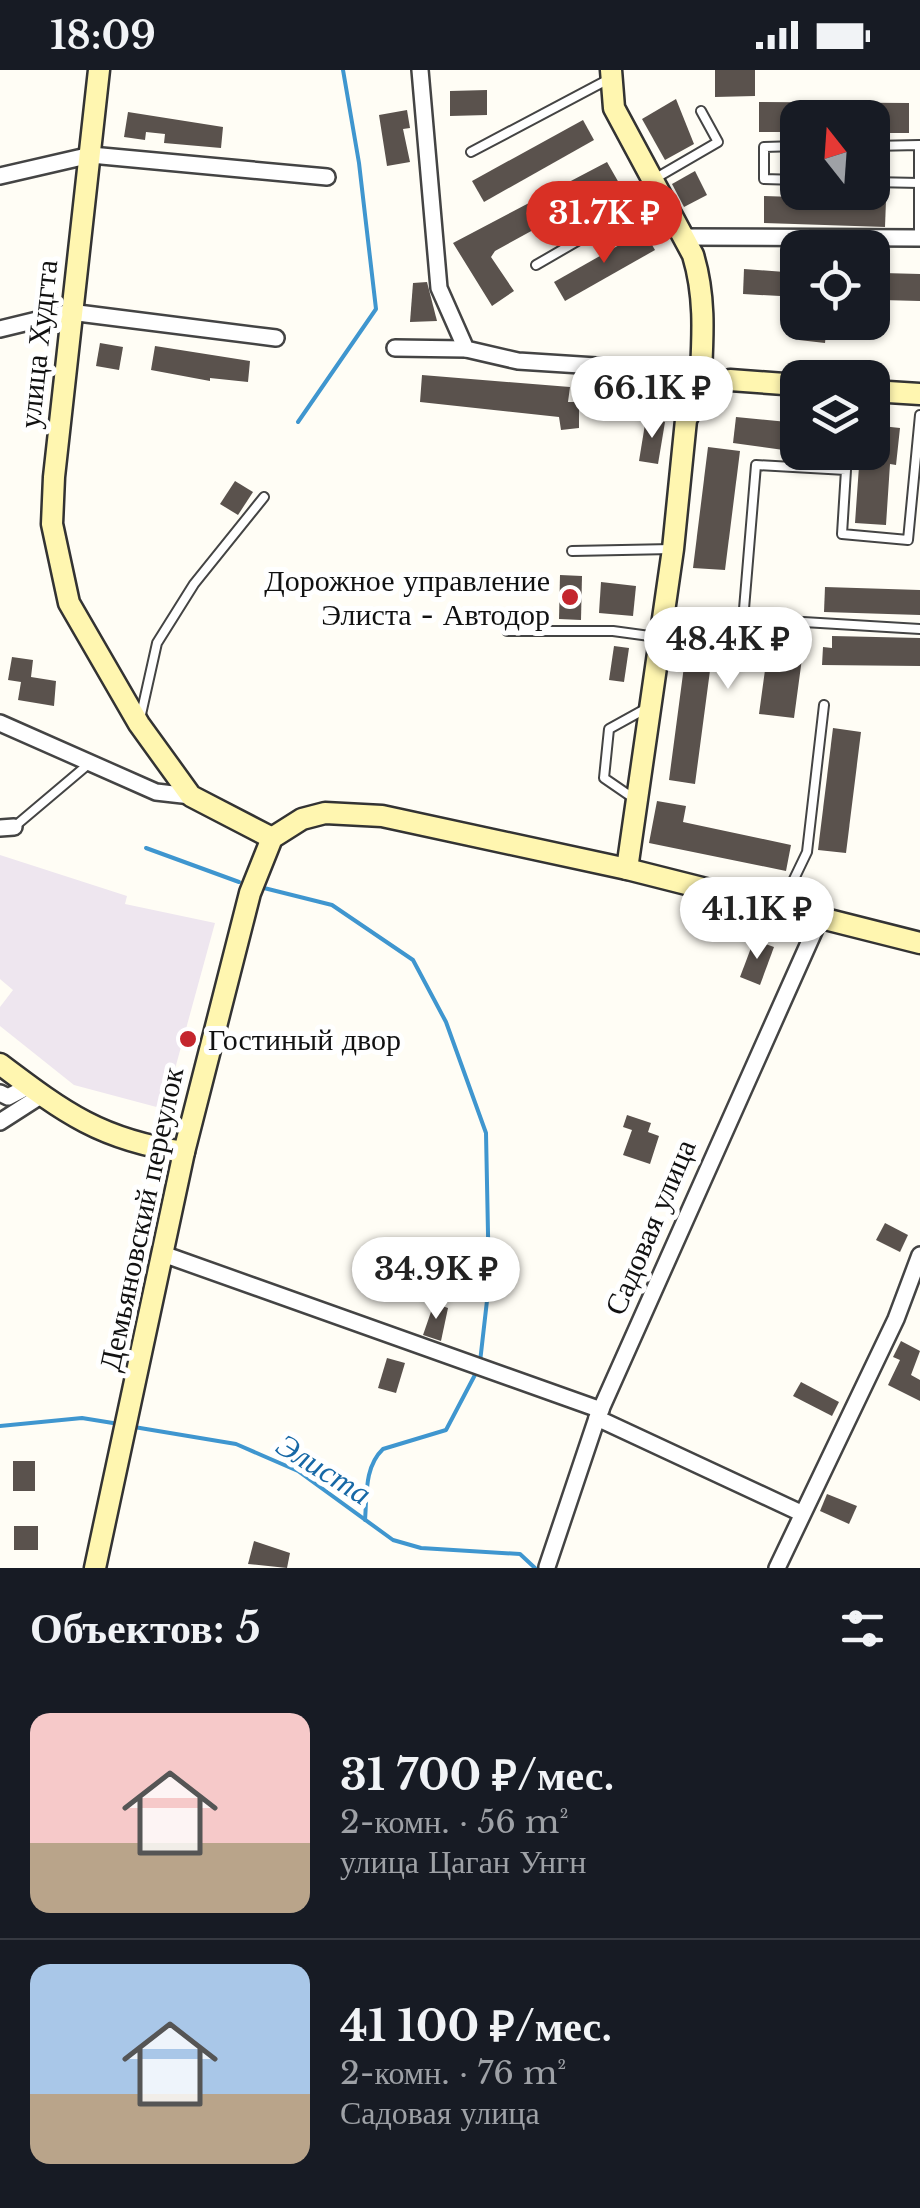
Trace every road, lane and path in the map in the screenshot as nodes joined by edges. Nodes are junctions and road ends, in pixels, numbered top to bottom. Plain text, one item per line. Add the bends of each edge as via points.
1 (99, 70) edge
2 (420, 70) edge
3 (610, 74) edge
4 (700, 111) dead end
5 (890, 146) edge
6 (780, 147) edge
7 (471, 152) dead end
8 (91, 154) junction
9 (0, 176) edge
10 (326, 176) dead end
11 (780, 179) edge
12 (890, 183) edge
13 (919, 184) edge
14 (656, 187) junction
15 (683, 237) junction
16 (919, 238) edge
17 (536, 265) dead end
18 (70, 312) junction
19 (0, 329) edge
20 (276, 338) dead end
21 (395, 348) dead end
22 (466, 349) junction
23 (780, 384) edge
24 (890, 392) edge
25 (700, 393) junction
26 (920, 394) edge
27 (920, 415) edge
28 (264, 497) dead end
29 (673, 549) junction
30 (572, 552) dead end
31 (664, 614) junction
32 (744, 621) junction
33 (920, 629) edge
34 (507, 631) dead end
35 (660, 637) junction
36 (824, 705) dead end
37 (650, 706) junction
38 (0, 723) edge
39 (139, 724) junction
40 (93, 761) junction
41 (191, 796) junction
42 (636, 800) junction
43 (7, 827) edge
44 (272, 838) junction
45 (627, 869) junction
46 (780, 907) junction
47 (821, 916) junction
48 (920, 943) edge
49 (0, 1064) edge
50 (36, 1091) junction
51 (0, 1093) edge
52 (0, 1122) edge
53 (184, 1152) junction
54 (162, 1254) junction
55 (920, 1255) edge
56 (599, 1414) junction
57 (802, 1513) junction
58 (547, 1567) edge
59 (95, 1568) edge
60 (777, 1568) edge

1 - 8 main road, улица Худгта
2 - 22 street via 438,288
3 - 7 lane
3 - 14 main road via 614,108
4 - 14 lane via 718,142
5 - 13 lane via 919,145
6 - 11 lane via 764,147 764,179
8 - 9 street
8 - 10 street
8 - 18 main road, улица Худгта
12 - 13 lane
13 - 16 lane
14 - 15 main road
14 - 17 lane
15 - 16 street
15 - 25 main road via 704,299
18 - 19 street
18 - 20 street
18 - 39 main road, улица Худгта via 52,524 69,603
21 - 22 street
22 - 25 street via 518,361 644,369
23 - 25 main road via 730,380
24 - 26 main road
25 - 29 main road via 686,420
27 - 32 lane via 908,540 842,534 846,470 756,465
28 - 39 lane via 194,584 157,643
29 - 30 lane
29 - 31 main road
31 - 32 lane
31 - 35 main road
32 - 33 lane
34 - 35 lane
35 - 37 main road
36 - 46 lane via 807,852
37 - 42 main road
37 - 42 lane via 609,729 604,778
38 - 40 street
39 - 41 main road, улица Худгта
40 - 41 street via 156,792
40 - 43 lane
41 - 44 main road, улица Худгта
42 - 45 main road
44 - 45 main road via 302,819 352,812
44 - 53 main road, Демьяновский переулок via 250,894
45 - 46 main road
46 - 47 main road
47 - 48 main road
47 - 56 street, Садовая улица
49 - 50 main road
50 - 51 street via 8,1098
50 - 52 street
50 - 53 main road via 67,1115 140,1145
53 - 54 main road, Демьяновский переулок
54 - 56 street
54 - 59 main road, Демьяновский переулок
55 - 57 street
56 - 57 street
56 - 58 street, Садовая улица
57 - 60 street

